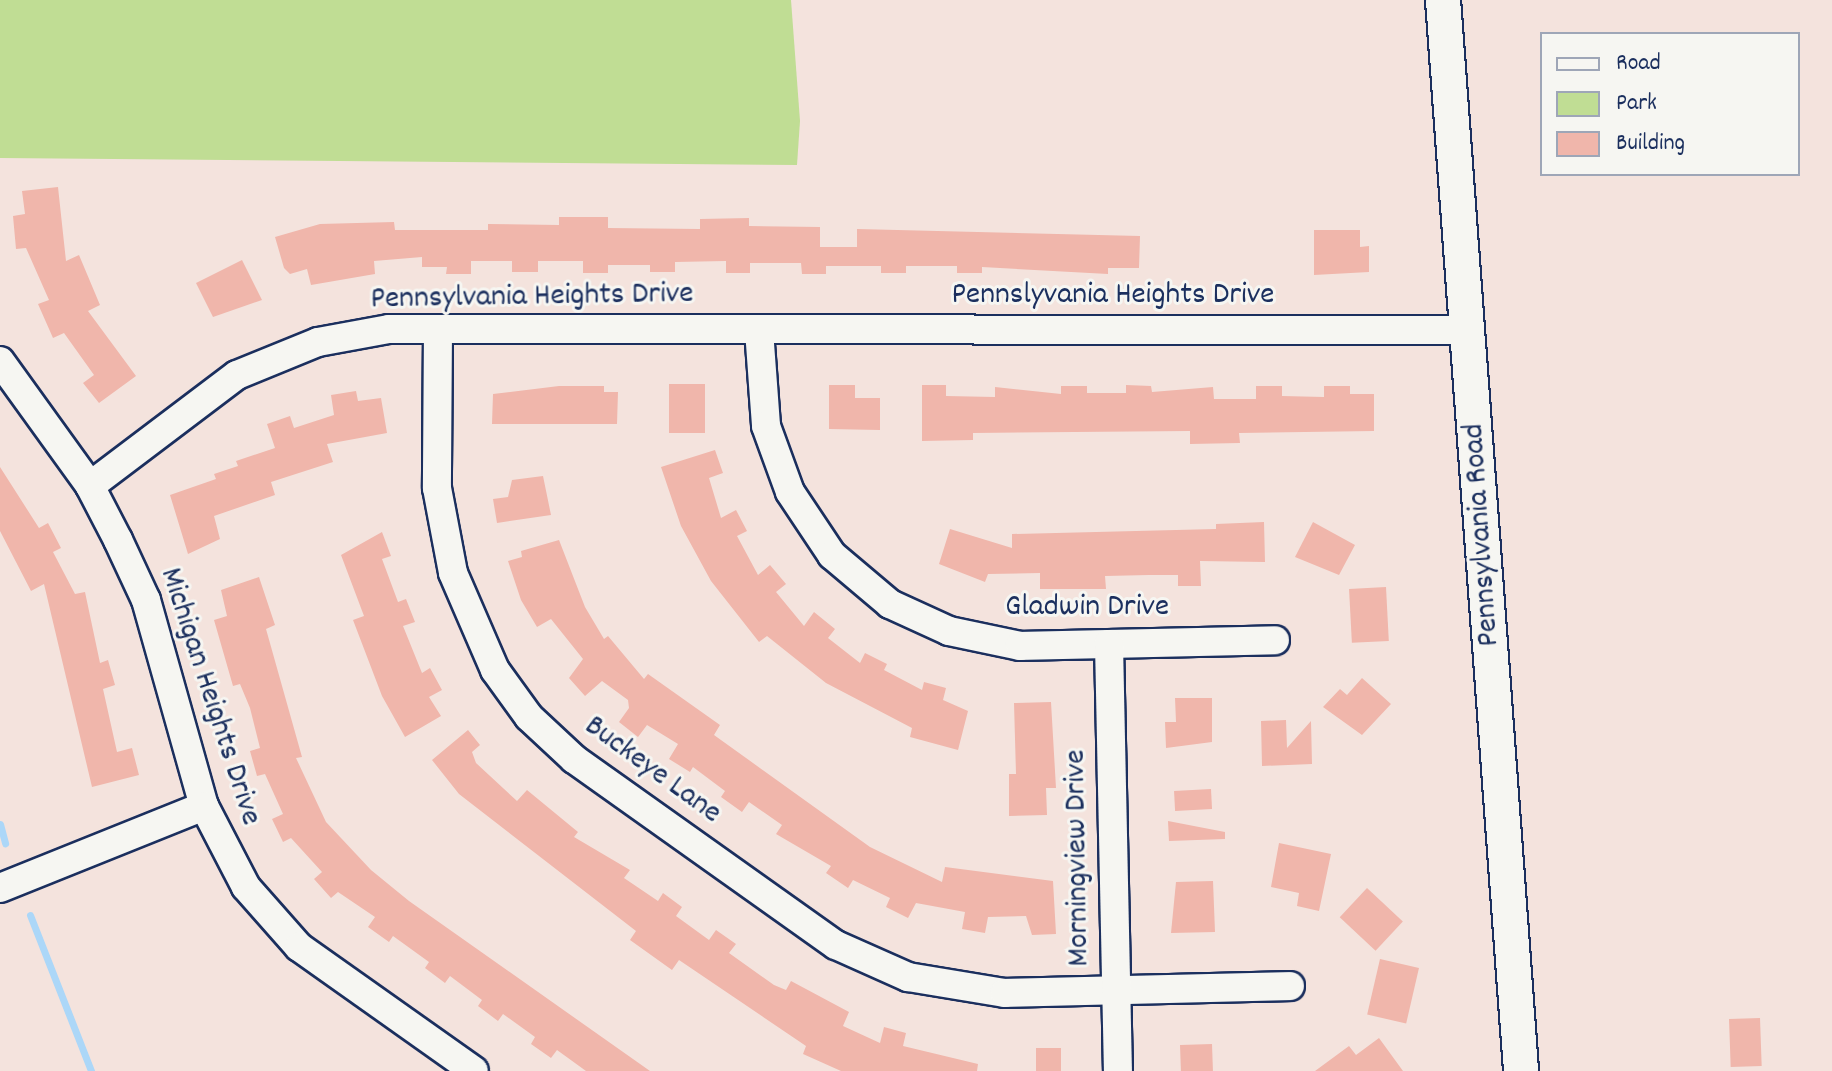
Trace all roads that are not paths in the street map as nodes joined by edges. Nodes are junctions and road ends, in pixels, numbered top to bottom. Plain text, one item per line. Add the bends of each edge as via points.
1 (1443, 0) edge
2 (438, 329) junction
3 (759, 330) junction
4 (1468, 330) junction
5 (0, 361) edge
6 (90, 486) junction
7 (1275, 640) dead end
8 (1109, 644) junction
9 (204, 806) junction
10 (0, 888) edge
11 (1290, 986) dead end
12 (1116, 990) junction
13 (474, 1071) edge
14 (1118, 1071) edge
15 (1521, 1071) edge

1 - 4 street, Pennsylvania Road
2 - 3 street, Pennsylvania Heights Drive
2 - 6 street, Pennsylvania Heights Drive via 345,334 237,375
2 - 12 street, Buckeye Lane via 437,488 453,573 495,670 562,749 836,945 873,964 908,977 981,991
3 - 4 street, Pennslyvania Heights Drive
3 - 8 street, Gladwin Drive via 761,391 774,454 808,524 857,580 890,604 971,637 1020,646
4 - 15 street, Pennsylvania Road
5 - 6 street, Michigan Heights Drive
6 - 9 street, Michigan Heights Drive via 146,600
7 - 8 street, Gladwin Drive
8 - 12 street, Morningview Drive
9 - 10 street
9 - 13 street, Michigan Heights Drive via 225,854 262,910 299,947
11 - 12 street, Buckeye Lane
12 - 14 street, Morningview Drive

